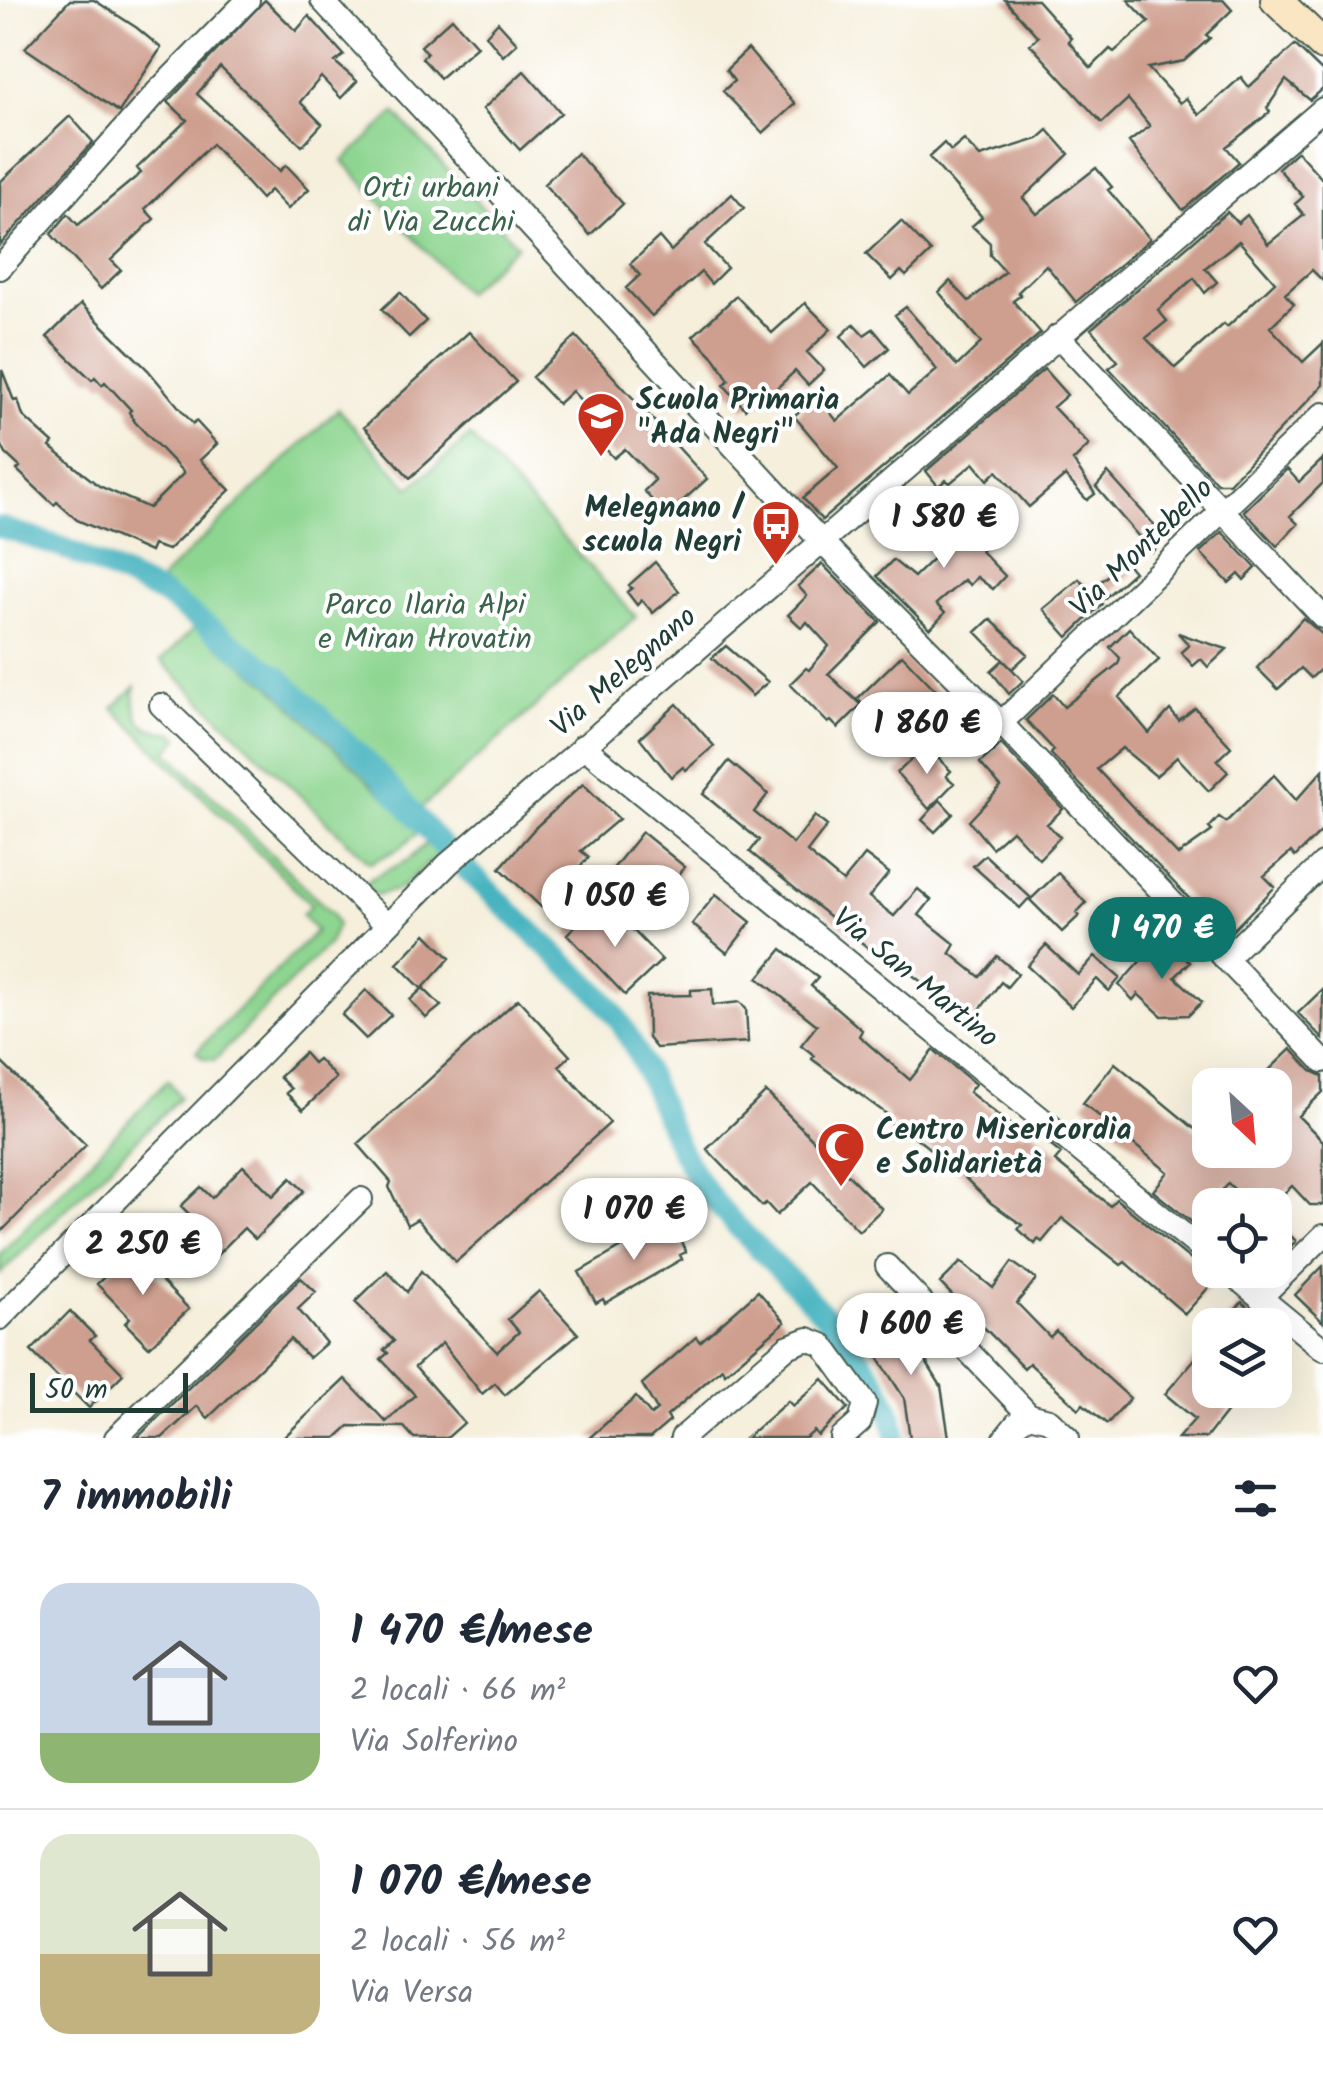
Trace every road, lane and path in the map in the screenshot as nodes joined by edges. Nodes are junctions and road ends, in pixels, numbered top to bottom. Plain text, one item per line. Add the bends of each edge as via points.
1 (248, 0) edge
2 (322, 0) edge
3 (1276, 0) edge
4 (1323, 45) edge
5 (1323, 109) edge
6 (0, 268) edge
7 (1058, 336) junction
8 (1323, 414) edge
9 (1222, 512) junction
10 (820, 540) junction
11 (1323, 617) edge
12 (160, 705) dead end
13 (1001, 723) junction
14 (583, 746) junction
15 (1323, 864) edge
16 (386, 925) junction
17 (1225, 960) junction
18 (1323, 1060) edge
19 (361, 1199) dead end
20 (1323, 1236) edge
21 (1192, 1241) edge
22 (888, 1266) dead end
23 (1248, 1288) edge
24 (1260, 1298) junction
25 (0, 1318) edge
26 (1323, 1349) edge
27 (1029, 1415) junction
28 (116, 1438) edge
29 (682, 1438) edge
30 (842, 1438) edge
31 (1005, 1438) edge
32 (1068, 1438) edge

1 - 6 street
2 - 10 street
3 - 4 street
5 - 7 street, Via Melegnano
7 - 9 street
7 - 10 street, Via Melegnano
8 - 9 street, Via Montebello
9 - 11 street
9 - 13 street, Via Montebello
10 - 13 street
10 - 14 street, Via Melegnano
12 - 16 street
13 - 17 street
14 - 16 street, Via Melegnano
14 - 21 street, Via San Martino
15 - 17 street
16 - 25 street, Via Melegnano
17 - 18 street
19 - 28 street
20 - 24 street
22 - 27 street
23 - 24 street
24 - 26 street
27 - 31 street
27 - 32 street via 1049,1420
29 - 30 street via 788,1346 808,1339 822,1346 865,1403 860,1422

